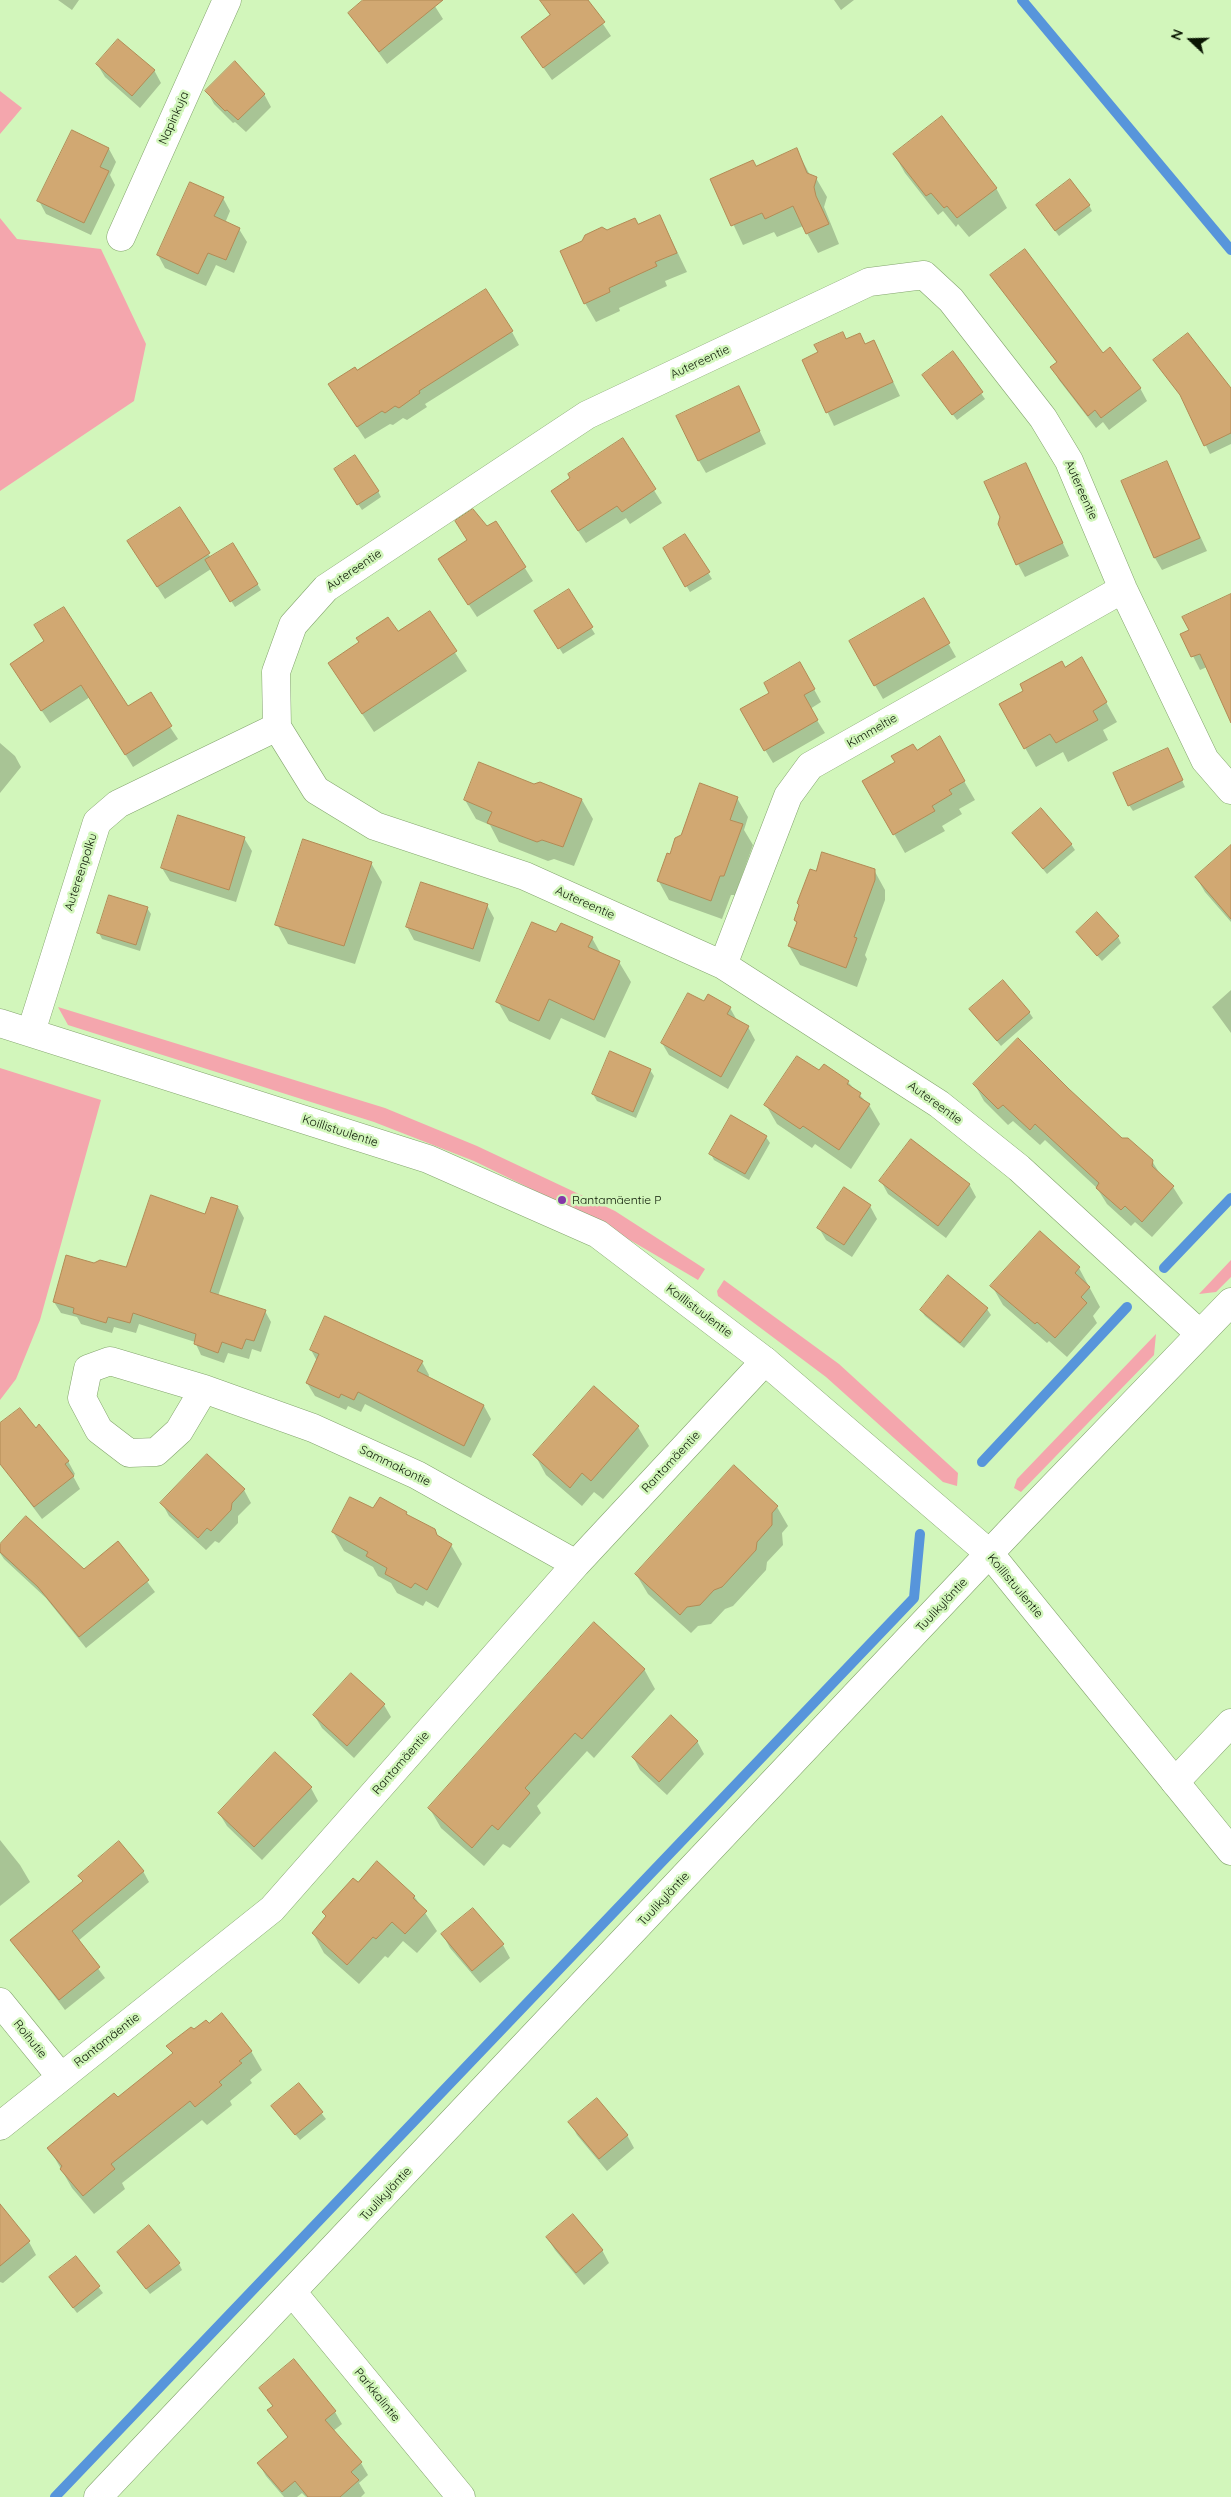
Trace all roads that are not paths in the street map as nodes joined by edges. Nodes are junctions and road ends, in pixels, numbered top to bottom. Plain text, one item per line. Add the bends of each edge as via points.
1 (227, 0) edge
2 (121, 237) dead end
3 (1123, 589) junction
4 (277, 727) junction
5 (1231, 790) edge
6 (723, 965) junction
7 (0, 1023) edge
8 (31, 1032) junction
9 (1231, 1302) edge
10 (1200, 1334) junction
11 (765, 1361) junction
12 (204, 1389) dead end
13 (990, 1554) junction
14 (576, 1564) junction
15 (1231, 1723) edge
16 (1175, 1782) junction
17 (1231, 1850) edge
18 (0, 2002) edge
19 (61, 2076) junction
20 (0, 2126) edge
21 (293, 2293) junction
22 (98, 2497) edge
23 (461, 2497) edge

1 - 2 street, Napinkuja
3 - 4 street, Autereentie via 1069,461 1043,418 951,300 924,275 869,282 587,415 326,588 293,625 276,672
3 - 5 street, Autereentie via 1205,760
3 - 6 street, Kimmeltie via 810,766 788,796
4 - 6 street, Autereentie via 316,790 375,826 525,876
4 - 8 street, Autereenpolku via 118,804 97,822
6 - 10 street, Autereentie via 939,1104 1018,1168
7 - 8 street, Koillistuulentie
8 - 11 street, Koillistuulentie via 428,1158 598,1234
9 - 10 street, Tuulikyläntie
10 - 13 street, Tuulikyläntie
11 - 13 street, Koillistuulentie
11 - 14 street, Rantamäentie
12 - 14 street, Sammakontie via 313,1428 417,1475
13 - 16 street, Koillistuulentie
13 - 21 street, Tuulikyläntie
14 - 19 street, Rantamäentie via 272,1909
15 - 16 street
16 - 17 street, Koillistuulentie
18 - 19 street, Roihutie
19 - 20 street, Rantamäentie
21 - 22 street, Tuulikyläntie
21 - 23 street, Parkkalintie

